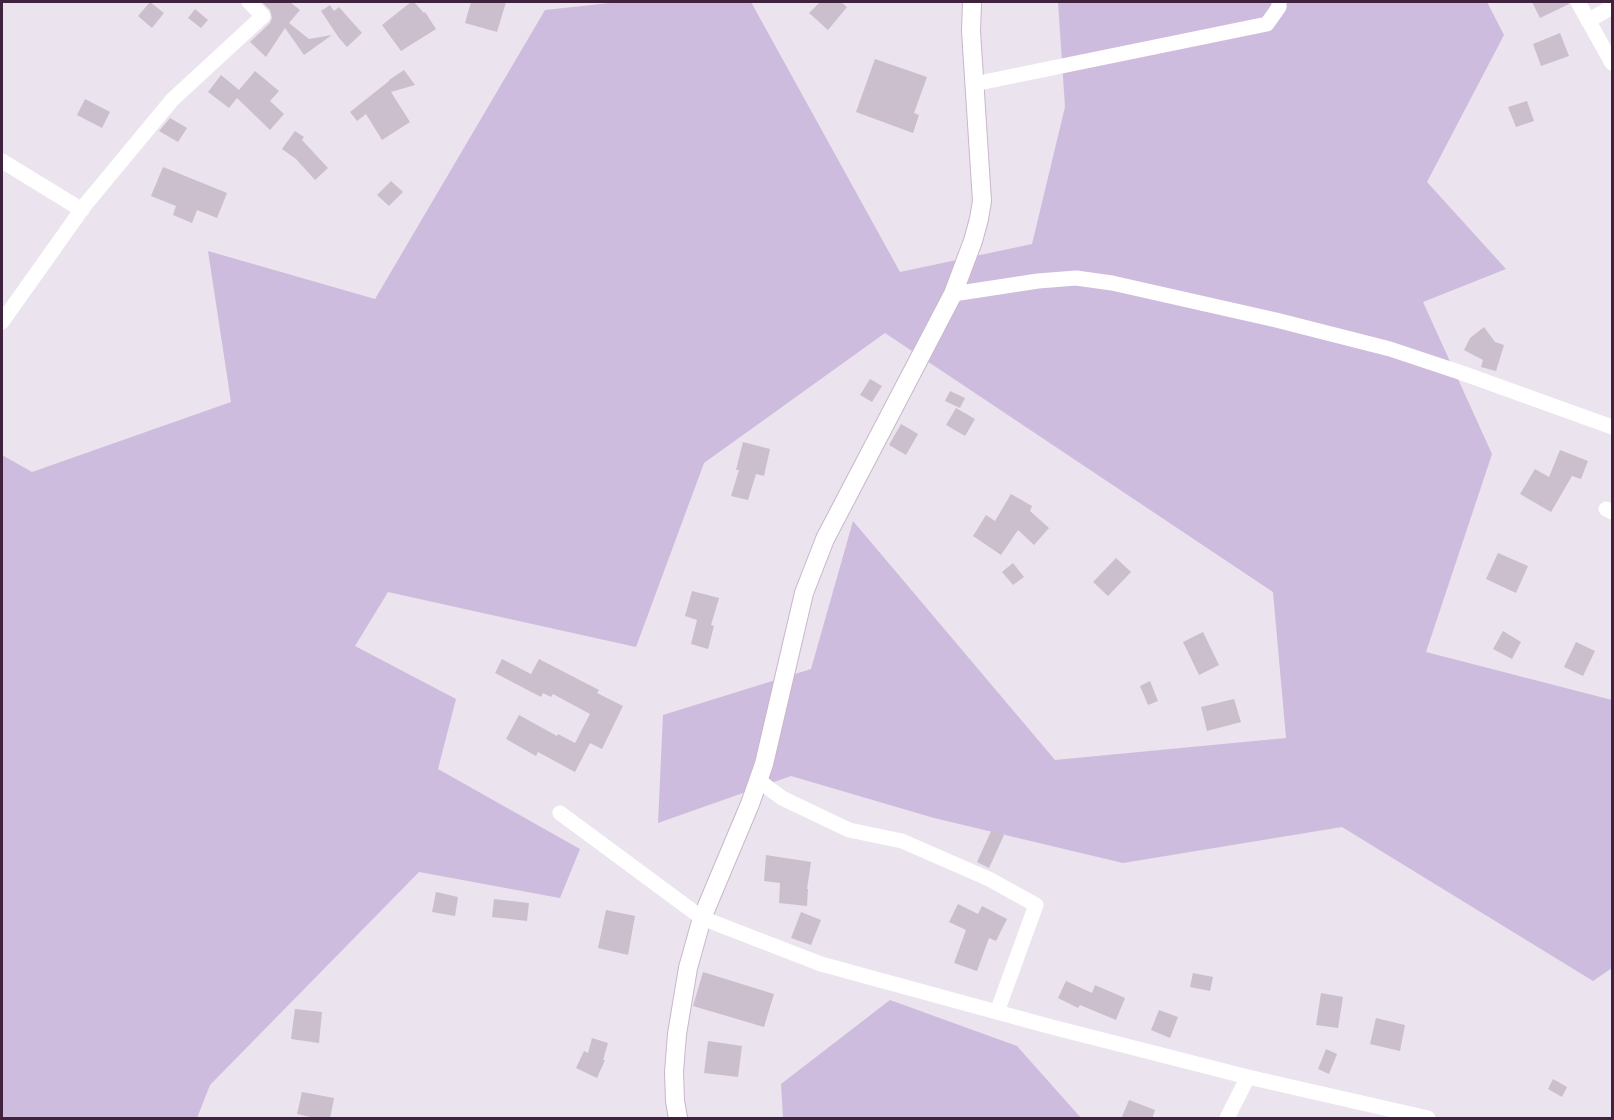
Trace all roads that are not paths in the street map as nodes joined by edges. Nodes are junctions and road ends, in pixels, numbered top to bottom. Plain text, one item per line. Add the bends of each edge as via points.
1 (249, 2) edge
2 (972, 2) edge
3 (1279, 2) edge
4 (1578, 2) edge
5 (1612, 7) edge
6 (1588, 21) junction
7 (1612, 63) edge
8 (974, 84) junction
9 (2, 161) edge
10 (82, 210) junction
11 (953, 294) junction
12 (2, 322) edge
13 (1612, 428) edge
14 (758, 780) junction
15 (560, 813) dead end
16 (702, 918) junction
17 (997, 1012) junction
18 (1248, 1077) junction
19 (678, 1119) edge
20 (1227, 1119) edge
21 (1428, 1119) edge

1 - 10 street via 263,16 172,100
2 - 8 street
3 - 8 street via 1267,24
4 - 6 street
5 - 6 street
6 - 7 street
8 - 11 street via 982,201 974,241
9 - 10 street
10 - 12 street
11 - 13 street via 1038,281 1076,279 1112,283 1390,349
11 - 14 street via 825,539 804,593
14 - 16 street
14 - 17 street via 782,798 849,830 902,840 1036,905
15 - 16 street
16 - 17 street via 821,964
16 - 19 street via 688,968 677,1034 674,1072
17 - 18 street
18 - 20 street
18 - 21 street

